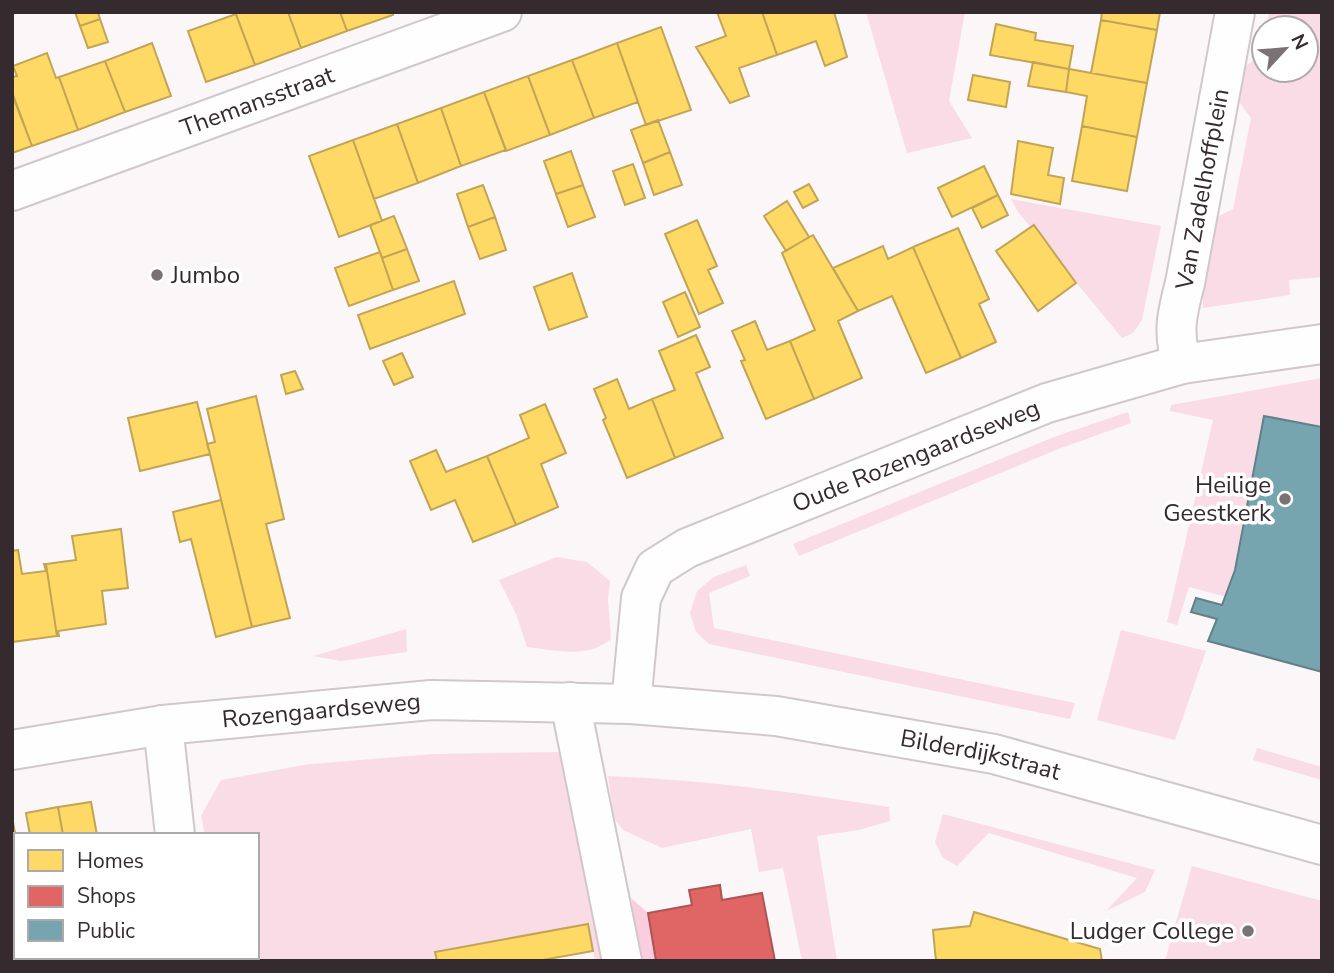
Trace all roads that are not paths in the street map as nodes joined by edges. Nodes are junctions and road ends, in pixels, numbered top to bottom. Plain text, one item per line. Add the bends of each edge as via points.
1 (502, 12) edge
2 (1234, 12) edge
3 (12, 191) edge
4 (1322, 344) edge
5 (1182, 364) junction
6 (570, 702) junction
7 (631, 704) junction
8 (163, 725) junction
9 (12, 750) edge
10 (175, 833) edge
11 (1322, 845) edge
12 (622, 961) edge

1 - 3 street, Themansstraat
2 - 5 street, Van Zadelhoffplein via 1175,321 1175,343
4 - 5 street, Oude Rozengaardseweg
5 - 7 street, Oude Rozengaardseweg via 1047,403 687,548 655,568 641,598
6 - 7 street, Rozengaardseweg
6 - 8 street, Rozengaardseweg via 431,700
6 - 12 street
7 - 11 street, Bilderdijkstraat via 776,716 994,754
8 - 9 street, Rozengaardseweg
8 - 10 street

